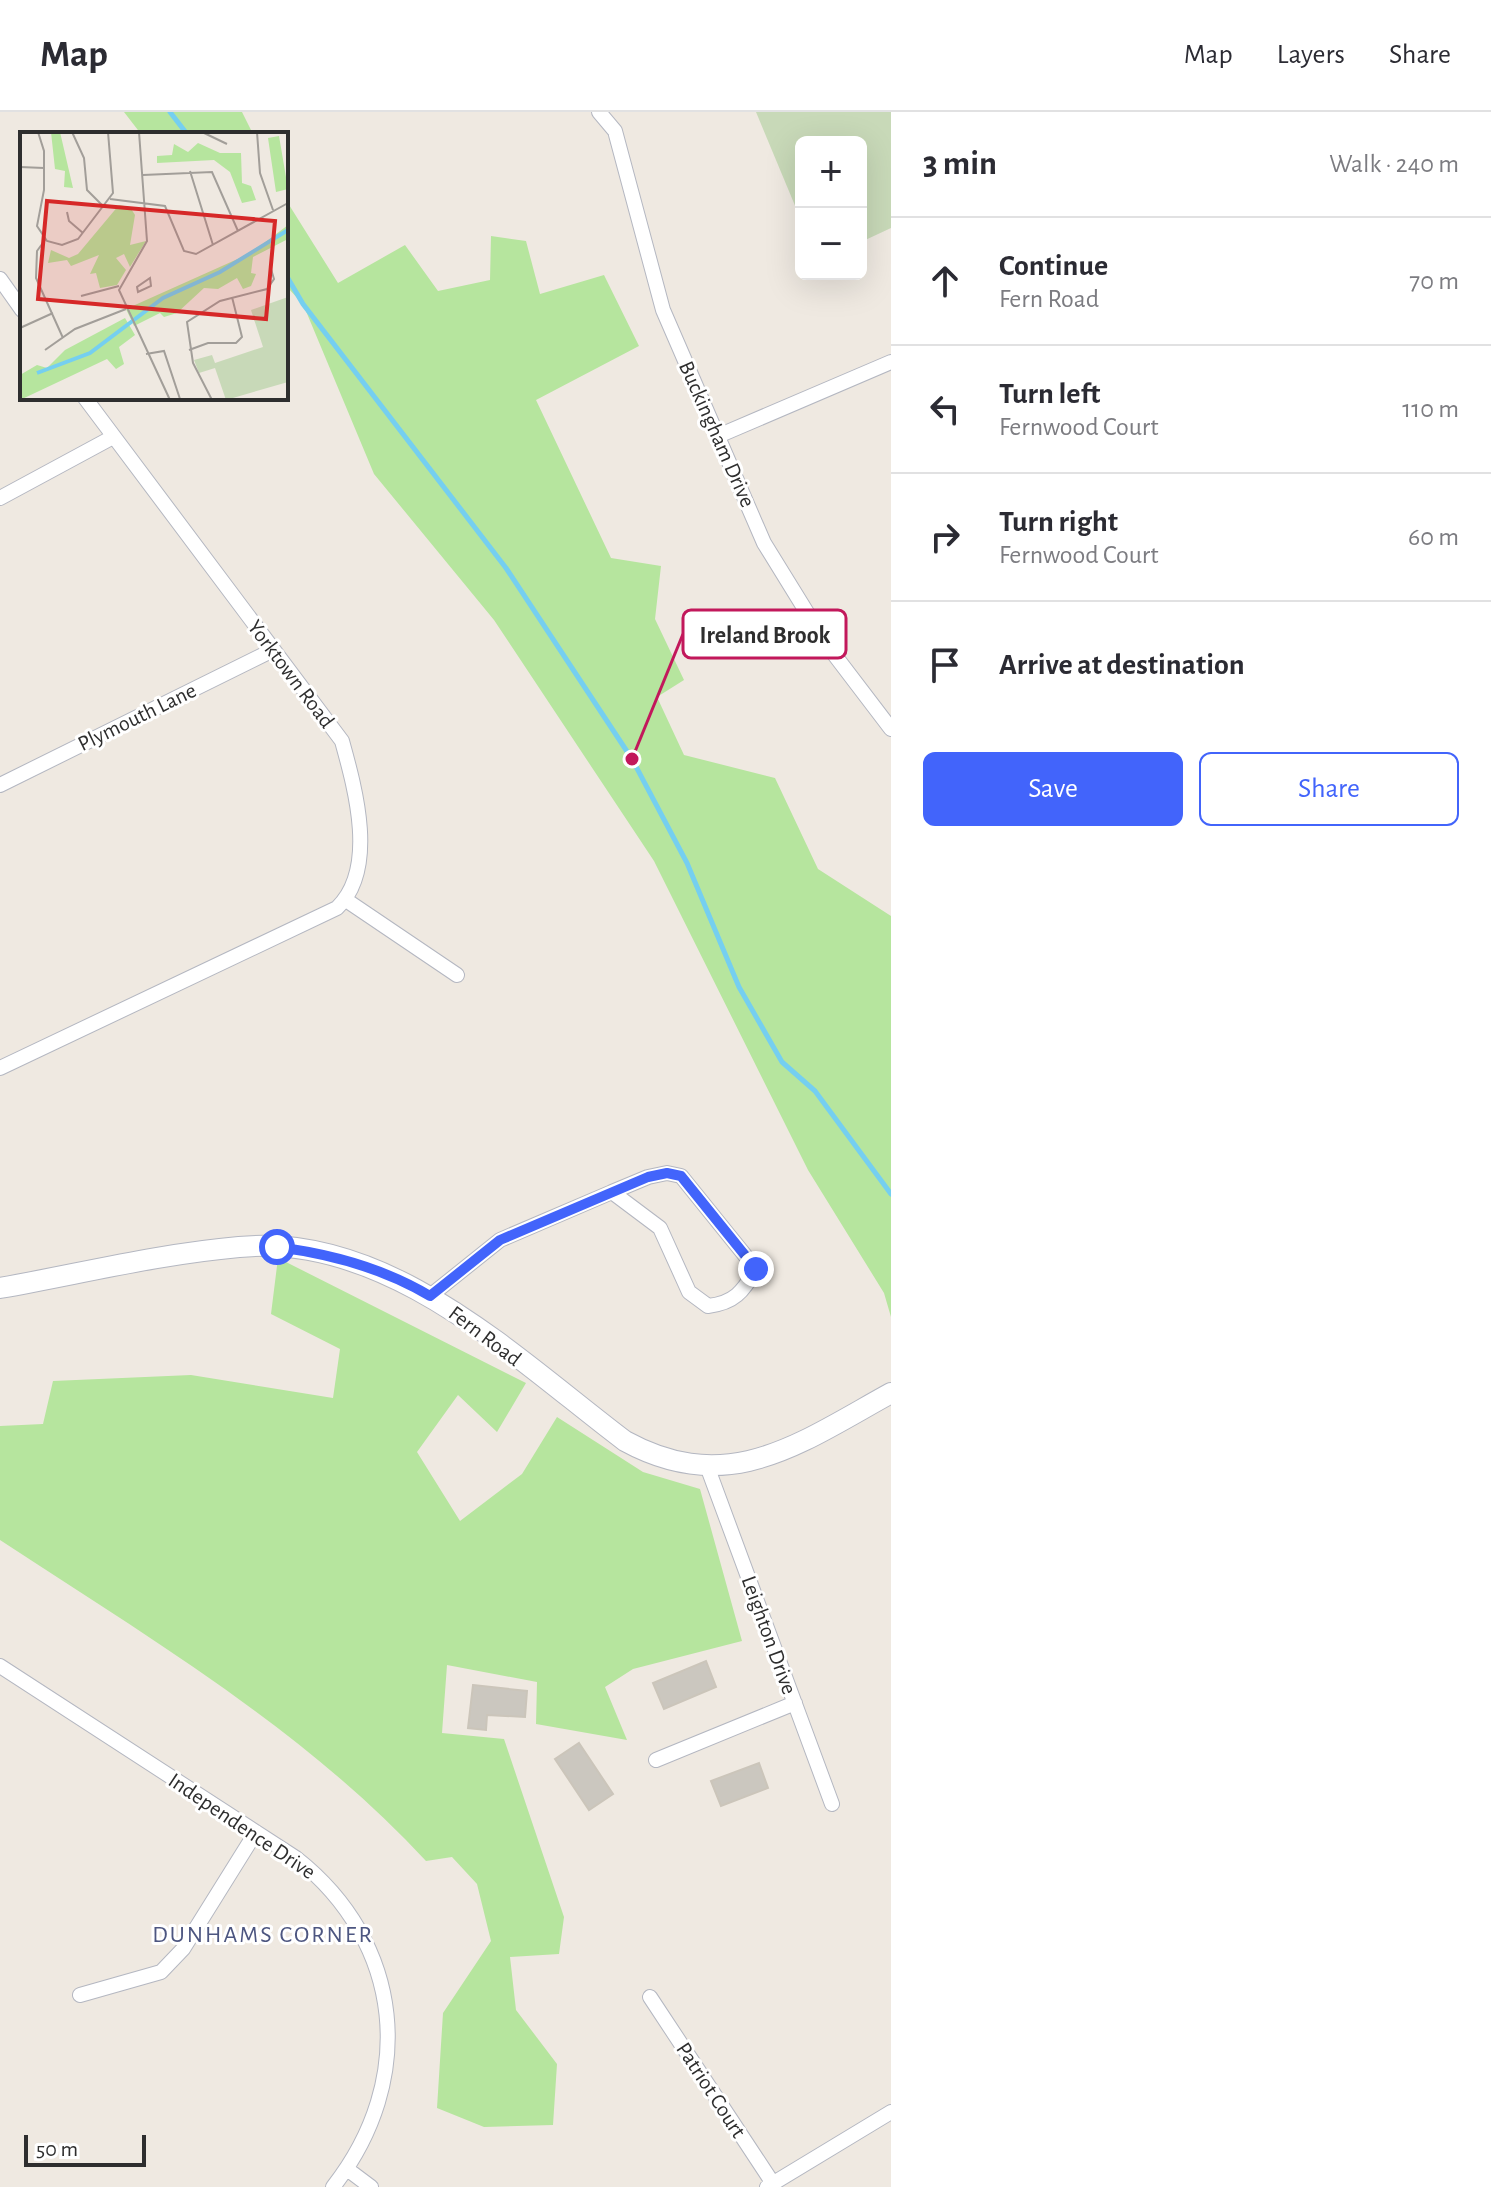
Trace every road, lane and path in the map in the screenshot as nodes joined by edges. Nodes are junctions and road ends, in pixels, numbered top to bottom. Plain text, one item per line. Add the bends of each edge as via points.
1 (599, 112) edge
2 (0, 279) edge
3 (20, 307) edge
4 (891, 362) edge
5 (86, 400) edge
6 (718, 436) junction
7 (113, 437) junction
8 (0, 498) edge
9 (273, 650) junction
10 (891, 729) edge
11 (0, 785) edge
12 (346, 900) junction
13 (457, 975) dead end
14 (0, 1068) edge
15 (612, 1192) junction
16 (0, 1288) edge
17 (430, 1296) junction
18 (891, 1393) edge
19 (707, 1466) junction
20 (1, 1669) edge
21 (795, 1703) junction
22 (656, 1760) dead end
23 (832, 1804) dead end
24 (256, 1832) junction
25 (80, 1995) dead end
26 (650, 1997) dead end
27 (891, 2112) edge
28 (347, 2169) junction
29 (769, 2185) edge
30 (333, 2187) edge
31 (371, 2187) edge

1 - 6 street, Buckingham Drive via 615,131 663,310
2 - 3 street
4 - 6 street
5 - 7 street, Yorktown Road
6 - 10 street, Buckingham Drive via 764,543 827,645
7 - 8 street
7 - 9 street, Yorktown Road
9 - 11 street, Plymouth Lane
9 - 12 street, Yorktown Road via 342,741 358,799 360,843 353,890
12 - 13 street
12 - 14 street
15 - 15 street via 648,1177 681,1176 756,1269 745,1289 729,1304 708,1306 689,1292 660,1228
15 - 17 street via 500,1240
16 - 17 street, Fern Road via 241,1246 314,1252 350,1261
17 - 19 street, Fern Road via 625,1441 673,1462
18 - 19 street, Fern Road via 775,1455
19 - 21 street, Leighton Drive
20 - 24 street, Independence Drive
21 - 22 street
21 - 23 street, Leighton Drive
24 - 25 street via 183,1949 161,1972
24 - 28 street, Independence Drive via 330,1888 358,1926 377,1969 387,2015 387,2062 378,2108
26 - 29 street, Patriot Court
27 - 29 street
28 - 30 street, Independence Drive
28 - 31 street

